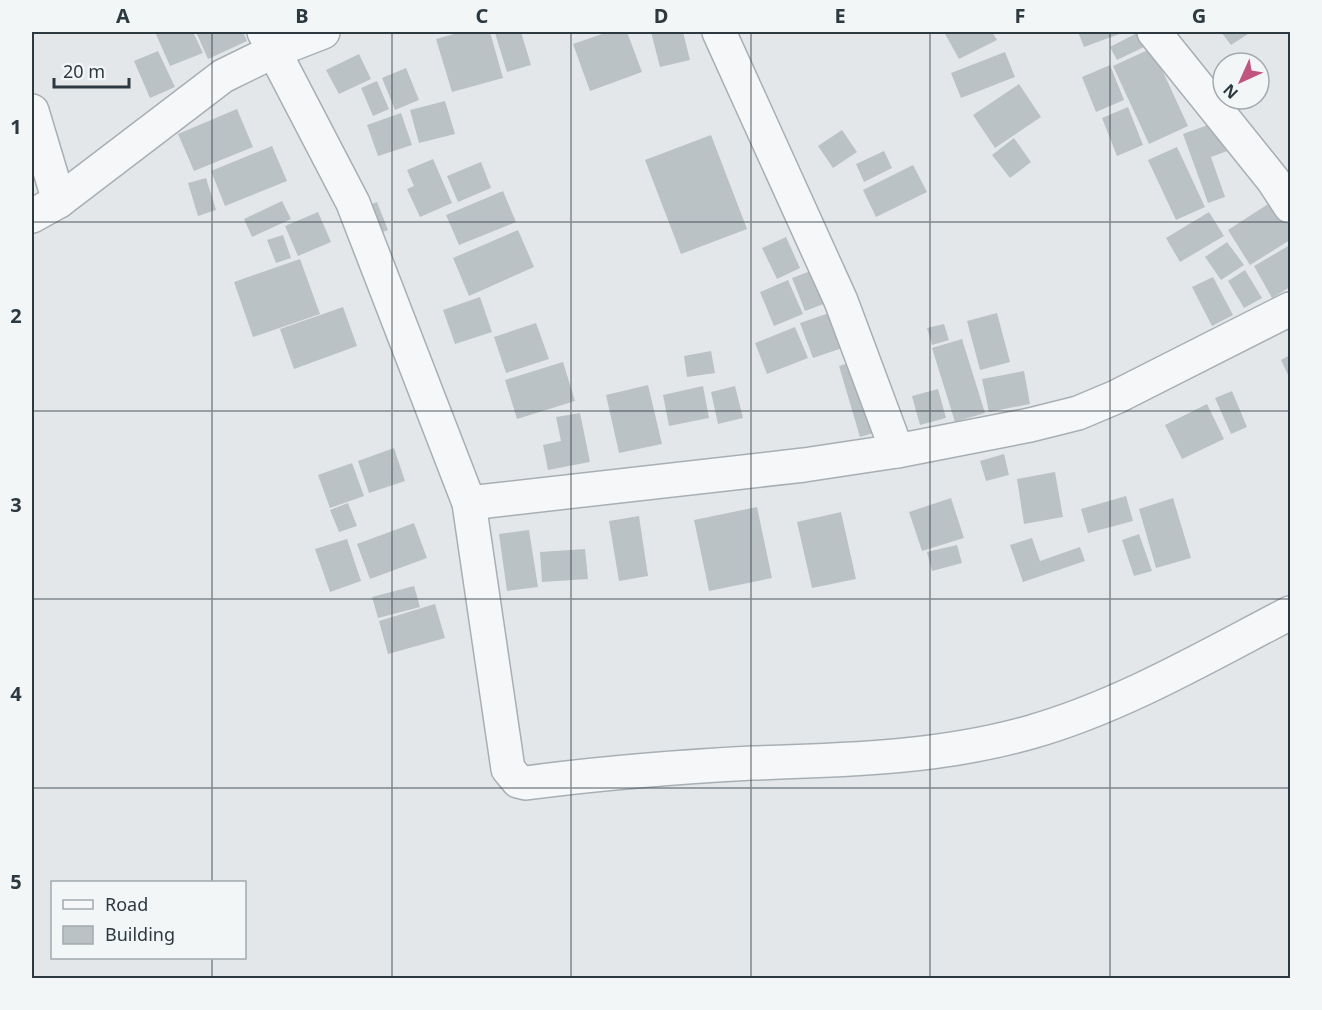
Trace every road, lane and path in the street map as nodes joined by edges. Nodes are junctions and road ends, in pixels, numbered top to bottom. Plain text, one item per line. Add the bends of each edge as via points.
1 (323, 32) edge
2 (719, 32) edge
3 (1154, 32) edge
4 (269, 41) edge
5 (32, 111) edge
6 (1290, 206) edge
7 (45, 208) edge
8 (1290, 309) edge
9 (897, 452) junction
10 (470, 503) junction
11 (1290, 613) edge

1 - 4 street
2 - 9 street via 841,301
3 - 6 street
4 - 7 street
4 - 10 street via 353,202
5 - 7 street
8 - 9 street via 1078,413
9 - 10 street
10 - 11 street via 508,769 526,783 752,763 900,756 1029,733 1076,718

